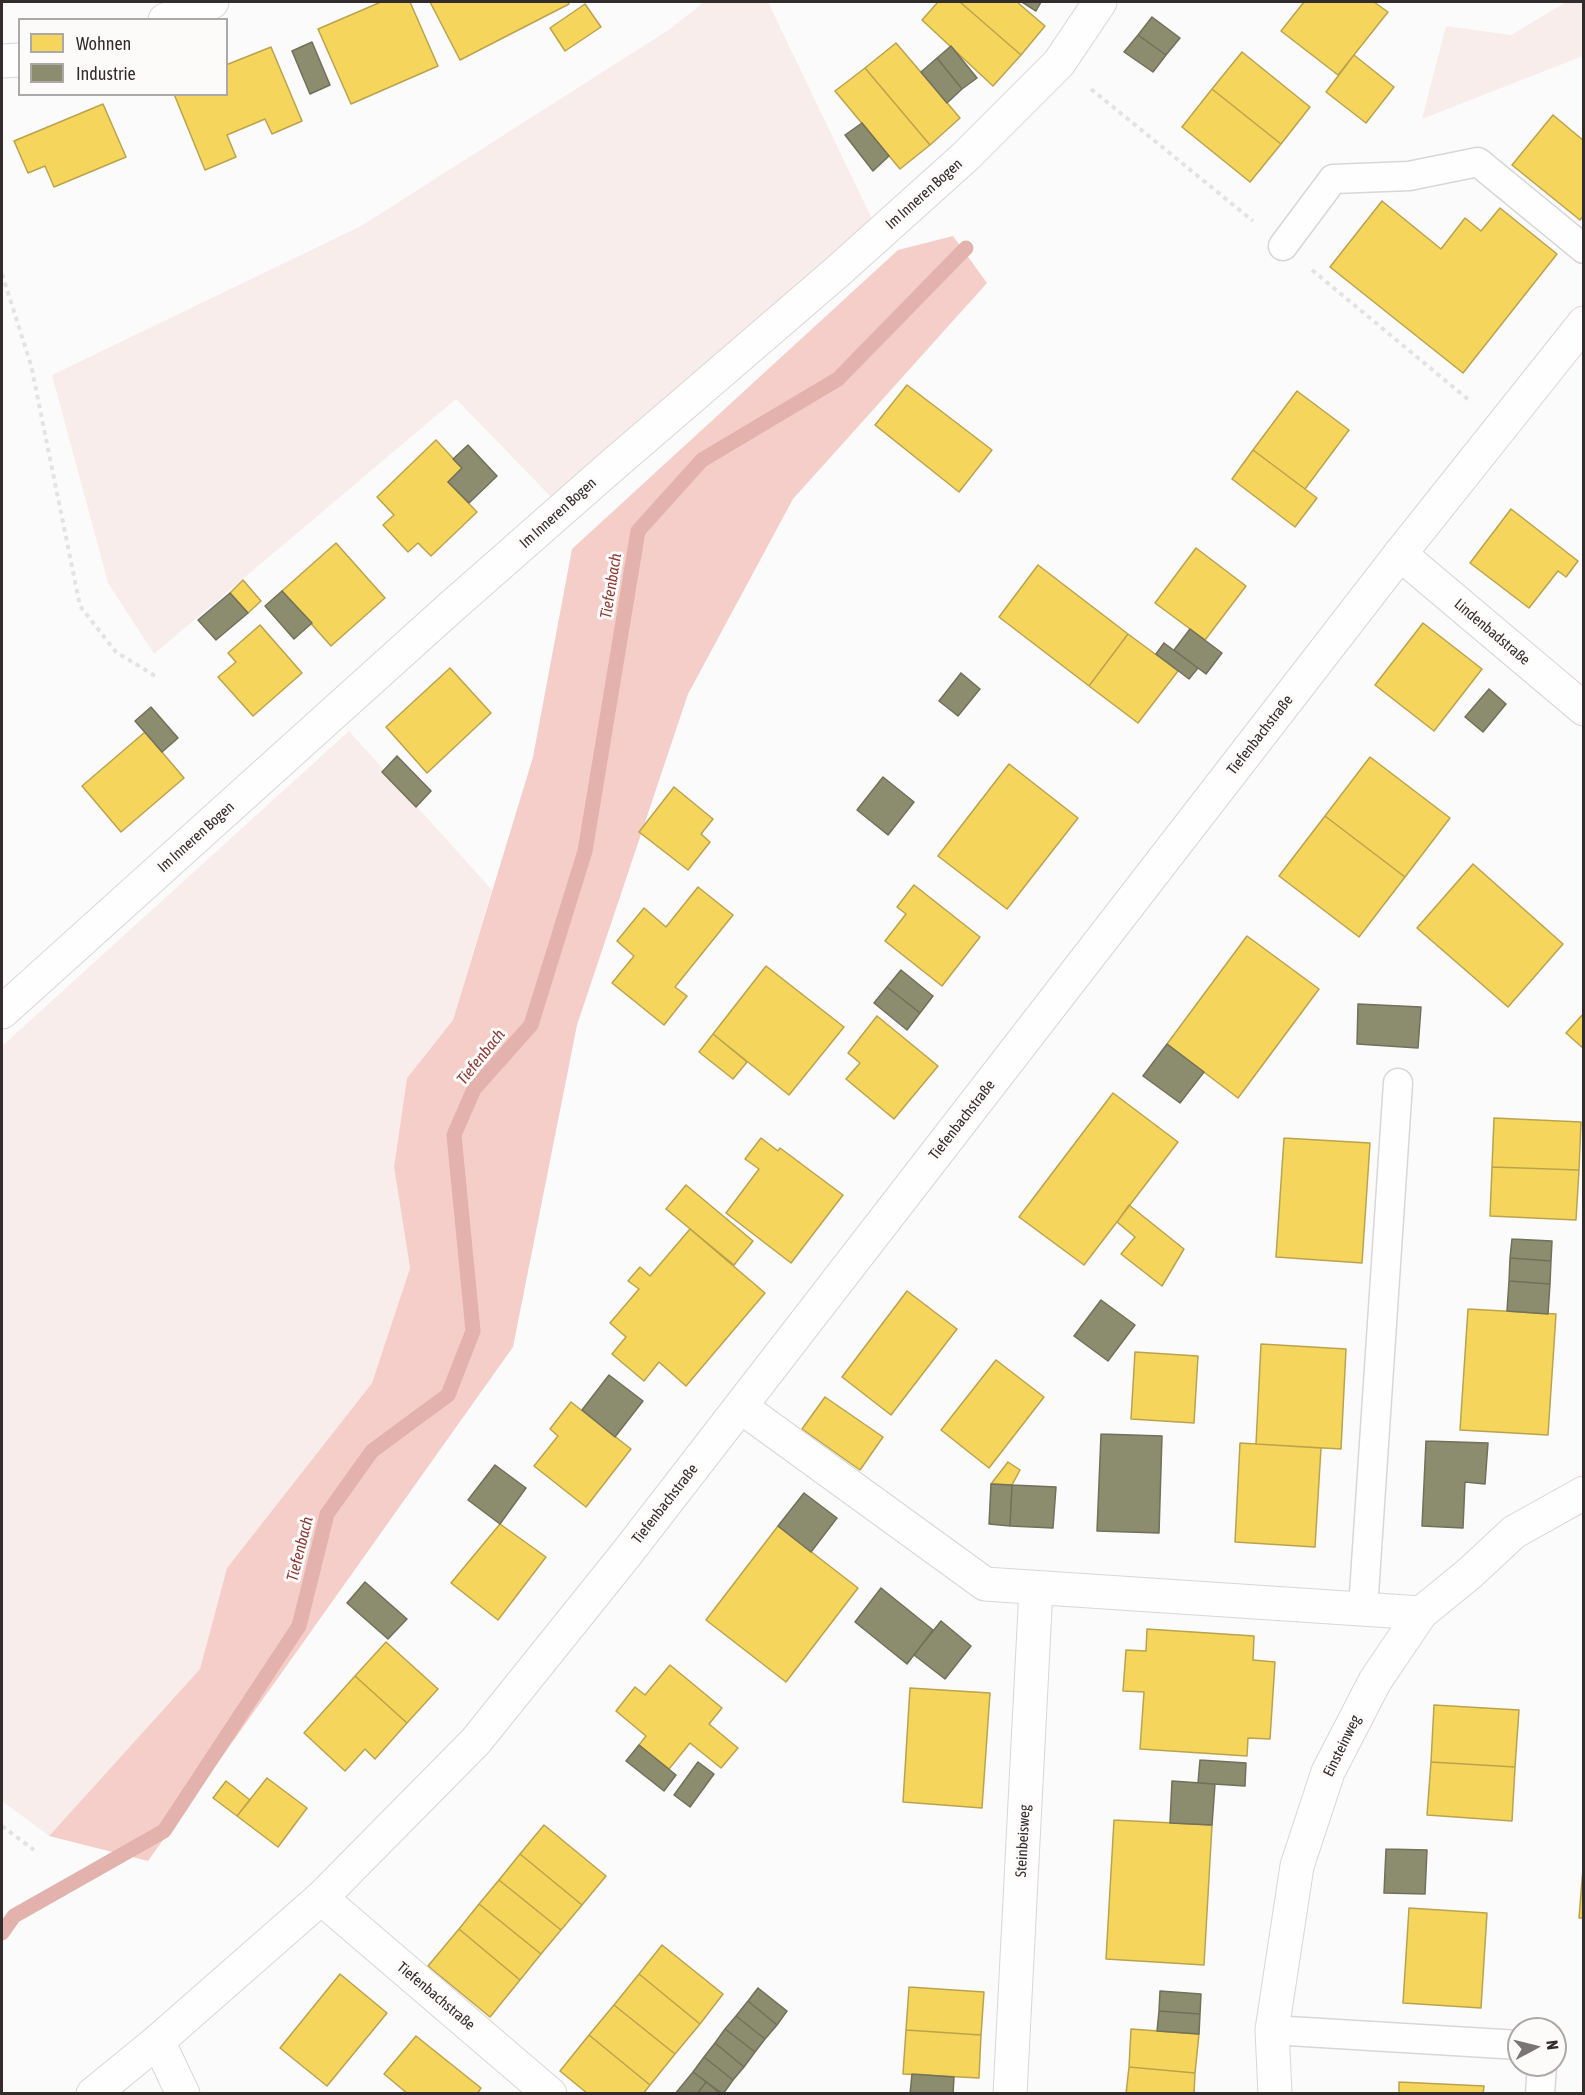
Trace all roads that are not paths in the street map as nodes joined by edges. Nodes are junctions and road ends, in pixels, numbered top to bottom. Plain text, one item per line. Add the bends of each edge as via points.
1 (212, 2) edge
2 (1100, 2) edge
3 (170, 18) edge
4 (18, 60) edge
5 (2, 61) edge
6 (1283, 246) dead end
7 (1584, 249) edge
8 (1584, 323) edge
9 (1400, 554) junction
10 (1584, 709) edge
11 (2, 1012) edge
12 (1398, 1083) dead end
13 (741, 1407) junction
14 (1584, 1493) edge
15 (1036, 1589) junction
16 (1363, 1609) junction
17 (1421, 1613) junction
18 (321, 1899) junction
19 (1272, 2030) junction
20 (158, 2041) junction
21 (1507, 2044) edge
22 (1541, 2077) edge
23 (93, 2094) edge
24 (183, 2094) edge
25 (550, 2094) edge
26 (1010, 2094) edge
27 (1275, 2094) edge
28 (1540, 2094) edge

1 - 3 street
2 - 11 street, Im Inneren Bogen via 1059,63 966,156 467,593
4 - 5 street
6 - 7 lane via 1333,179 1409,176 1478,162
8 - 9 street, Tiefenbachstraße
9 - 10 street, Lindenbadstraße
9 - 13 street, Tiefenbachstraße
12 - 16 lane
13 - 15 street via 985,1584
13 - 18 street, Tiefenbachstraße via 476,1741
14 - 17 street, Einsteinweg via 1514,1533
15 - 16 street
15 - 26 street, Steinbeisweg
16 - 17 street
17 - 19 street, Einsteinweg via 1375,1681 1328,1772 1297,1866
18 - 20 street, Tiefenbachstraße
18 - 25 street, Tiefenbachstraße
19 - 21 lane
19 - 27 street, Einsteinweg
20 - 23 street, Tiefenbachstraße
20 - 24 street
22 - 28 lane

